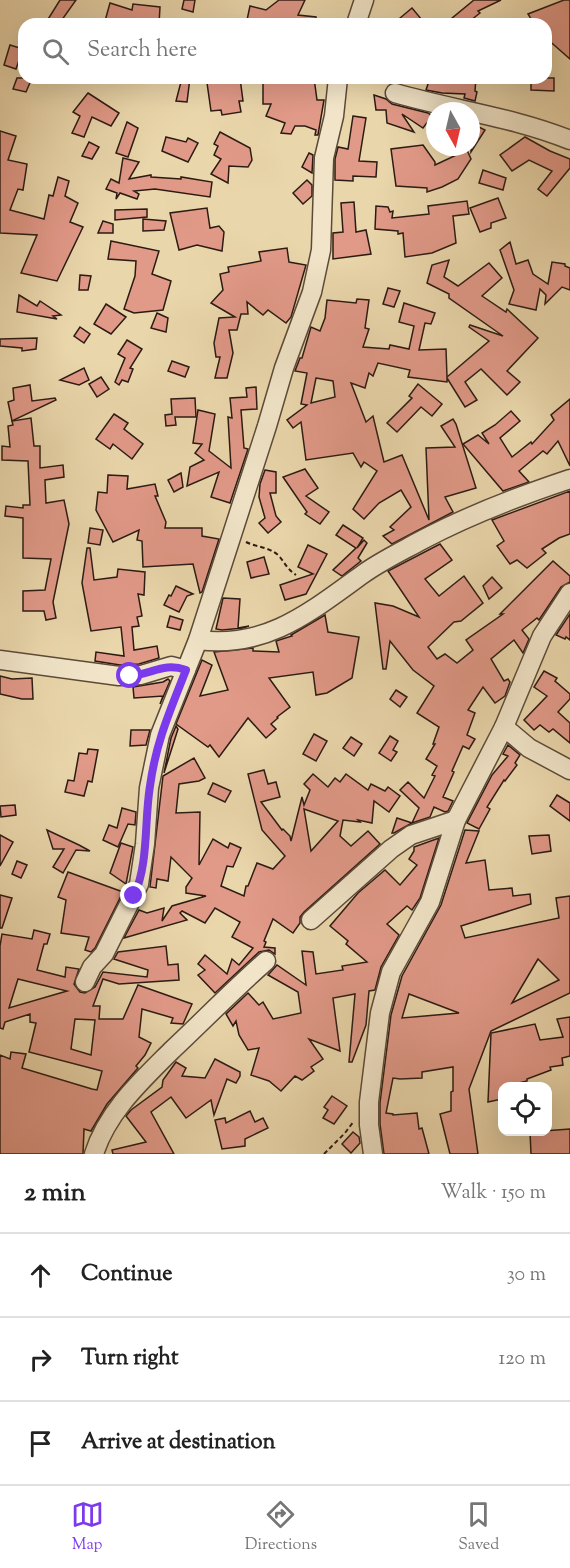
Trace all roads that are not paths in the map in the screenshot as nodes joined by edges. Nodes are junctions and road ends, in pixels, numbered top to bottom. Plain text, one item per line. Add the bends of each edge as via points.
1 (364, 0) edge
2 (358, 18) edge
3 (337, 84) edge
4 (395, 93) dead end
5 (570, 140) edge
6 (570, 479) edge
7 (570, 593) edge
8 (198, 640) junction
9 (0, 660) edge
10 (186, 670) junction
11 (504, 727) junction
12 (570, 770) edge
13 (456, 820) junction
14 (311, 920) dead end
15 (266, 961) dead end
16 (85, 982) dead end
17 (94, 1154) edge
18 (374, 1154) edge

1 - 2 street
3 - 8 street via 324,158 322,234 312,292
4 - 5 street via 505,118
6 - 8 street via 425,539 271,633 231,640
7 - 11 street via 542,636
8 - 10 street
9 - 10 street via 119,676 141,675 171,666
10 - 16 street via 155,758 140,884
11 - 12 street via 529,748
11 - 13 street
13 - 14 street via 411,835
13 - 18 street via 430,903 391,972 380,1013 369,1102
15 - 17 street via 147,1073 118,1107

